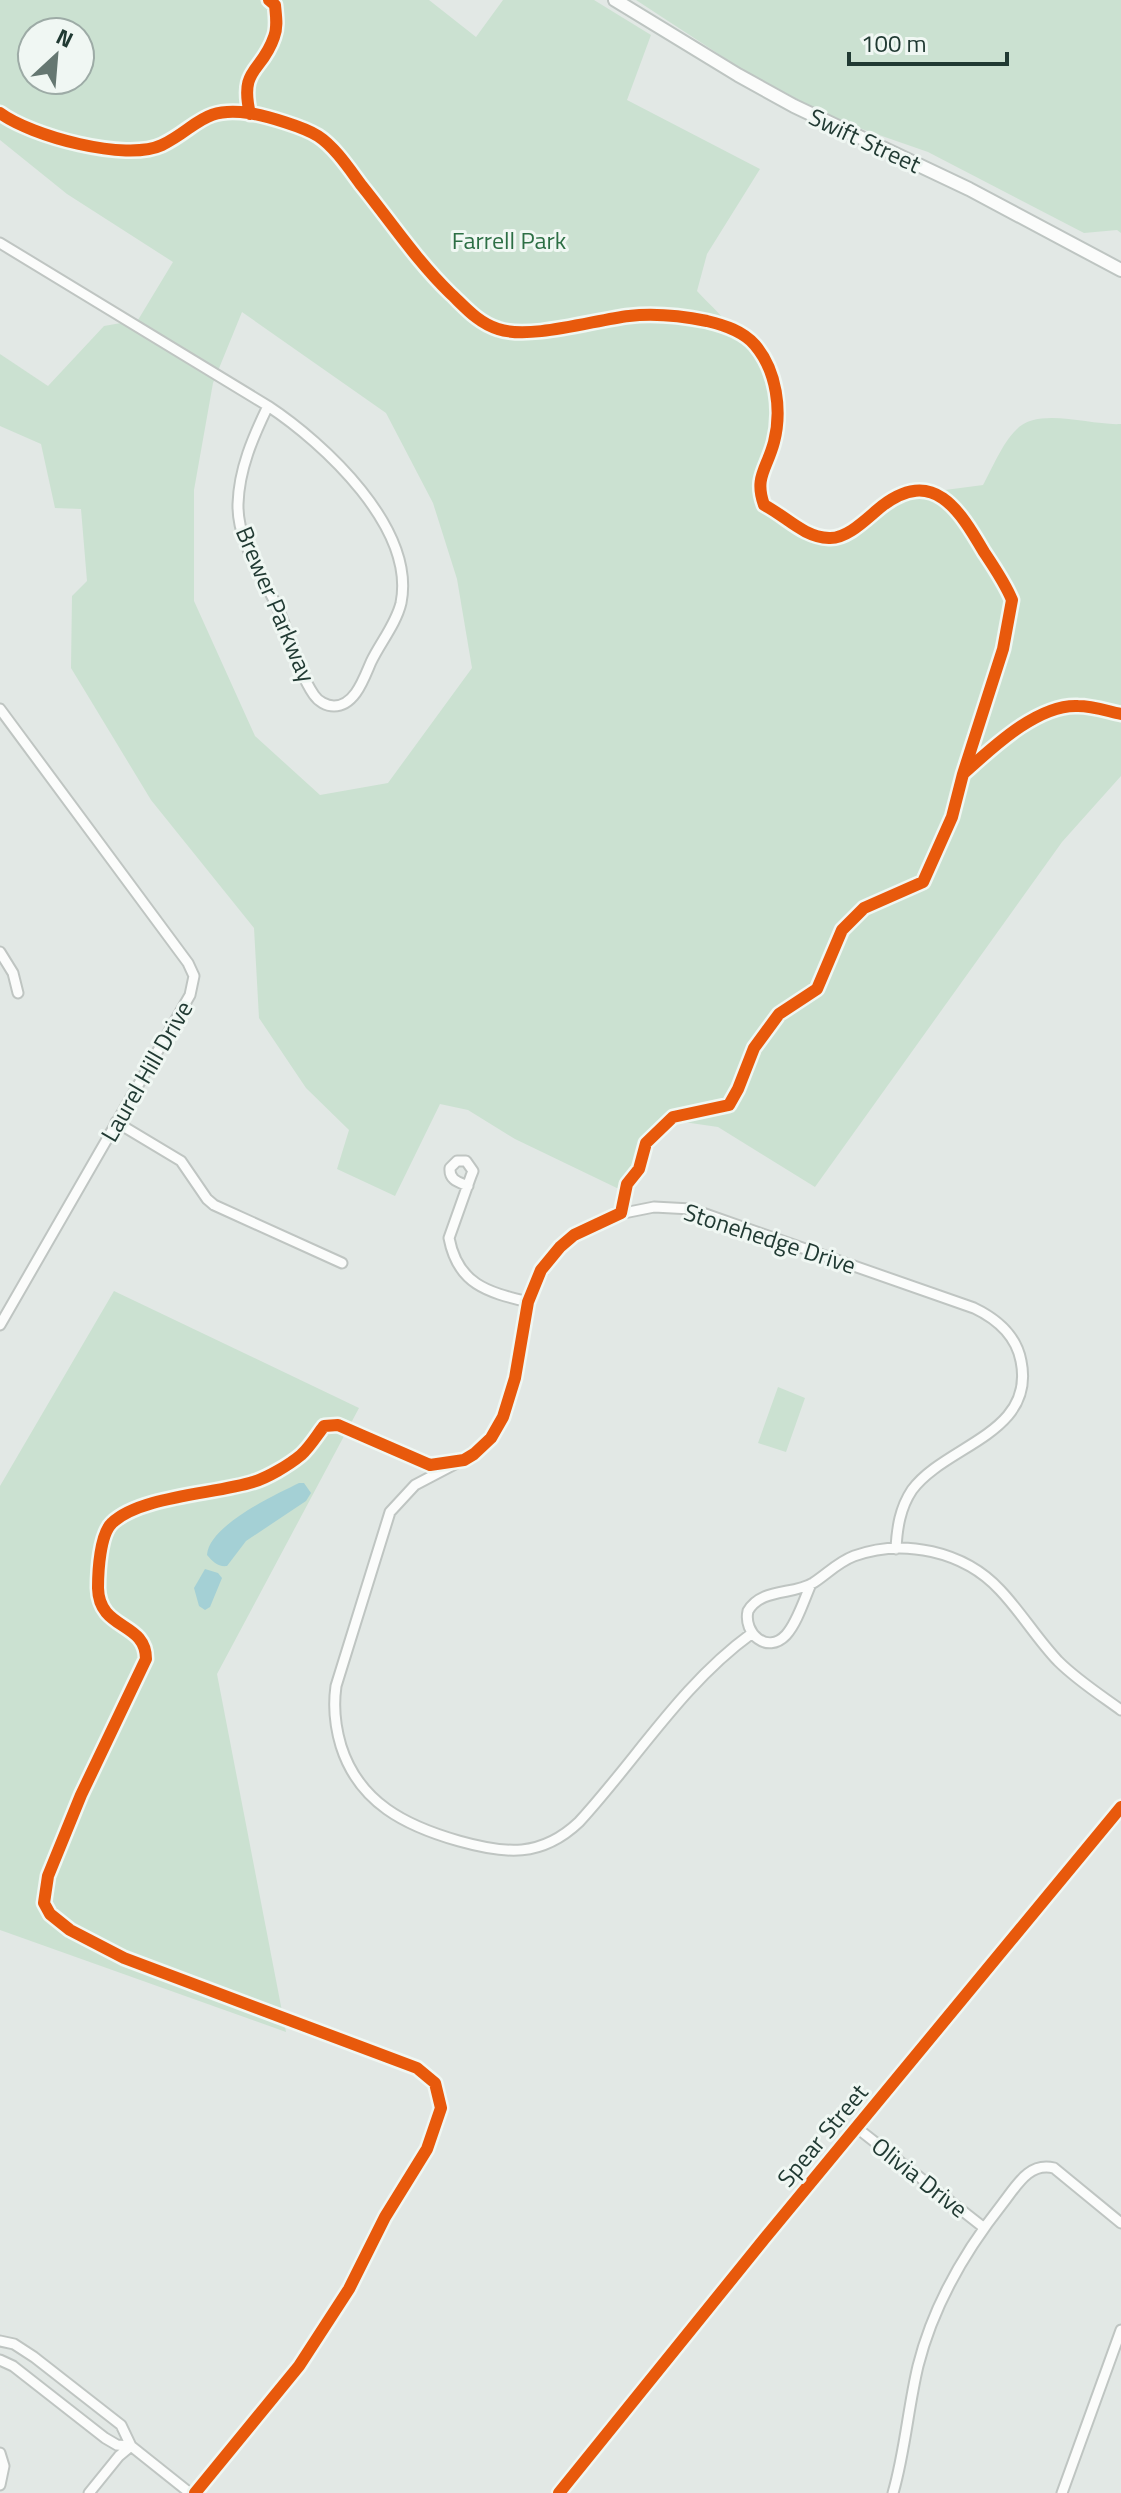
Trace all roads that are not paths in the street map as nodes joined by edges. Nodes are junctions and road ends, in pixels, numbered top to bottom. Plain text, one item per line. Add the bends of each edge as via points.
1 (615, 0) edge
2 (0, 243) edge
3 (1121, 270) edge
4 (268, 406) junction
5 (0, 709) edge
6 (0, 952) edge
7 (18, 993) dead end
8 (116, 1122) junction
9 (468, 1186) dead end
10 (342, 1263) dead end
11 (528, 1302) junction
12 (1, 1322) edge
13 (896, 1549) junction
14 (811, 1584) junction
15 (751, 1634) junction
16 (1121, 1710) edge
17 (1121, 1807) edge
18 (857, 2128) junction
19 (1121, 2223) edge
20 (983, 2227) junction
21 (1121, 2330) edge
22 (0, 2341) edge
23 (0, 2360) edge
24 (131, 2446) junction
25 (0, 2453) edge
26 (0, 2485) edge
27 (89, 2493) edge
28 (190, 2493) edge
29 (559, 2493) edge
30 (893, 2493) edge
31 (1062, 2493) edge

1 - 3 main road, Swift Street via 787,102 969,189
2 - 4 street, Brewer Parkway
4 - 4 street, Brewer Parkway via 327,452 370,504 399,557 401,605 354,696 344,704 333,706 316,698 241,529 240,482
5 - 8 street, Laurel Hill Drive via 193,972 190,995
6 - 7 street
8 - 10 street via 181,1161 214,1205
8 - 12 street, Laurel Hill Drive
9 - 11 street via 449,1238 461,1269 482,1288
11 - 13 street, Stonehedge Drive via 548,1260 574,1235 621,1213 678,1207 988,1315 1009,1334 1019,1353 1019,1396 999,1426 913,1489 899,1519
11 - 15 street, Stonehedge Drive via 511,1391 498,1428 474,1454 415,1485 396,1503 385,1525 334,1699 338,1736 355,1777 384,1809 425,1830 509,1852 541,1847 579,1822 701,1676
13 - 14 street via 852,1557
13 - 16 street via 941,1554 981,1573 1069,1671
14 - 15 street via 753,1603 746,1616
14 - 15 street via 782,1638 763,1642
17 - 18 main road, Spear Street
18 - 20 street, Olivia Drive
18 - 29 main road, Spear Street
19 - 20 street via 1063,2173 1044,2166 1017,2184
20 - 30 street via 930,2329
21 - 31 street
22 - 24 street via 23,2349 108,2415
23 - 24 street via 105,2438
24 - 27 street
24 - 28 street
25 - 26 street

